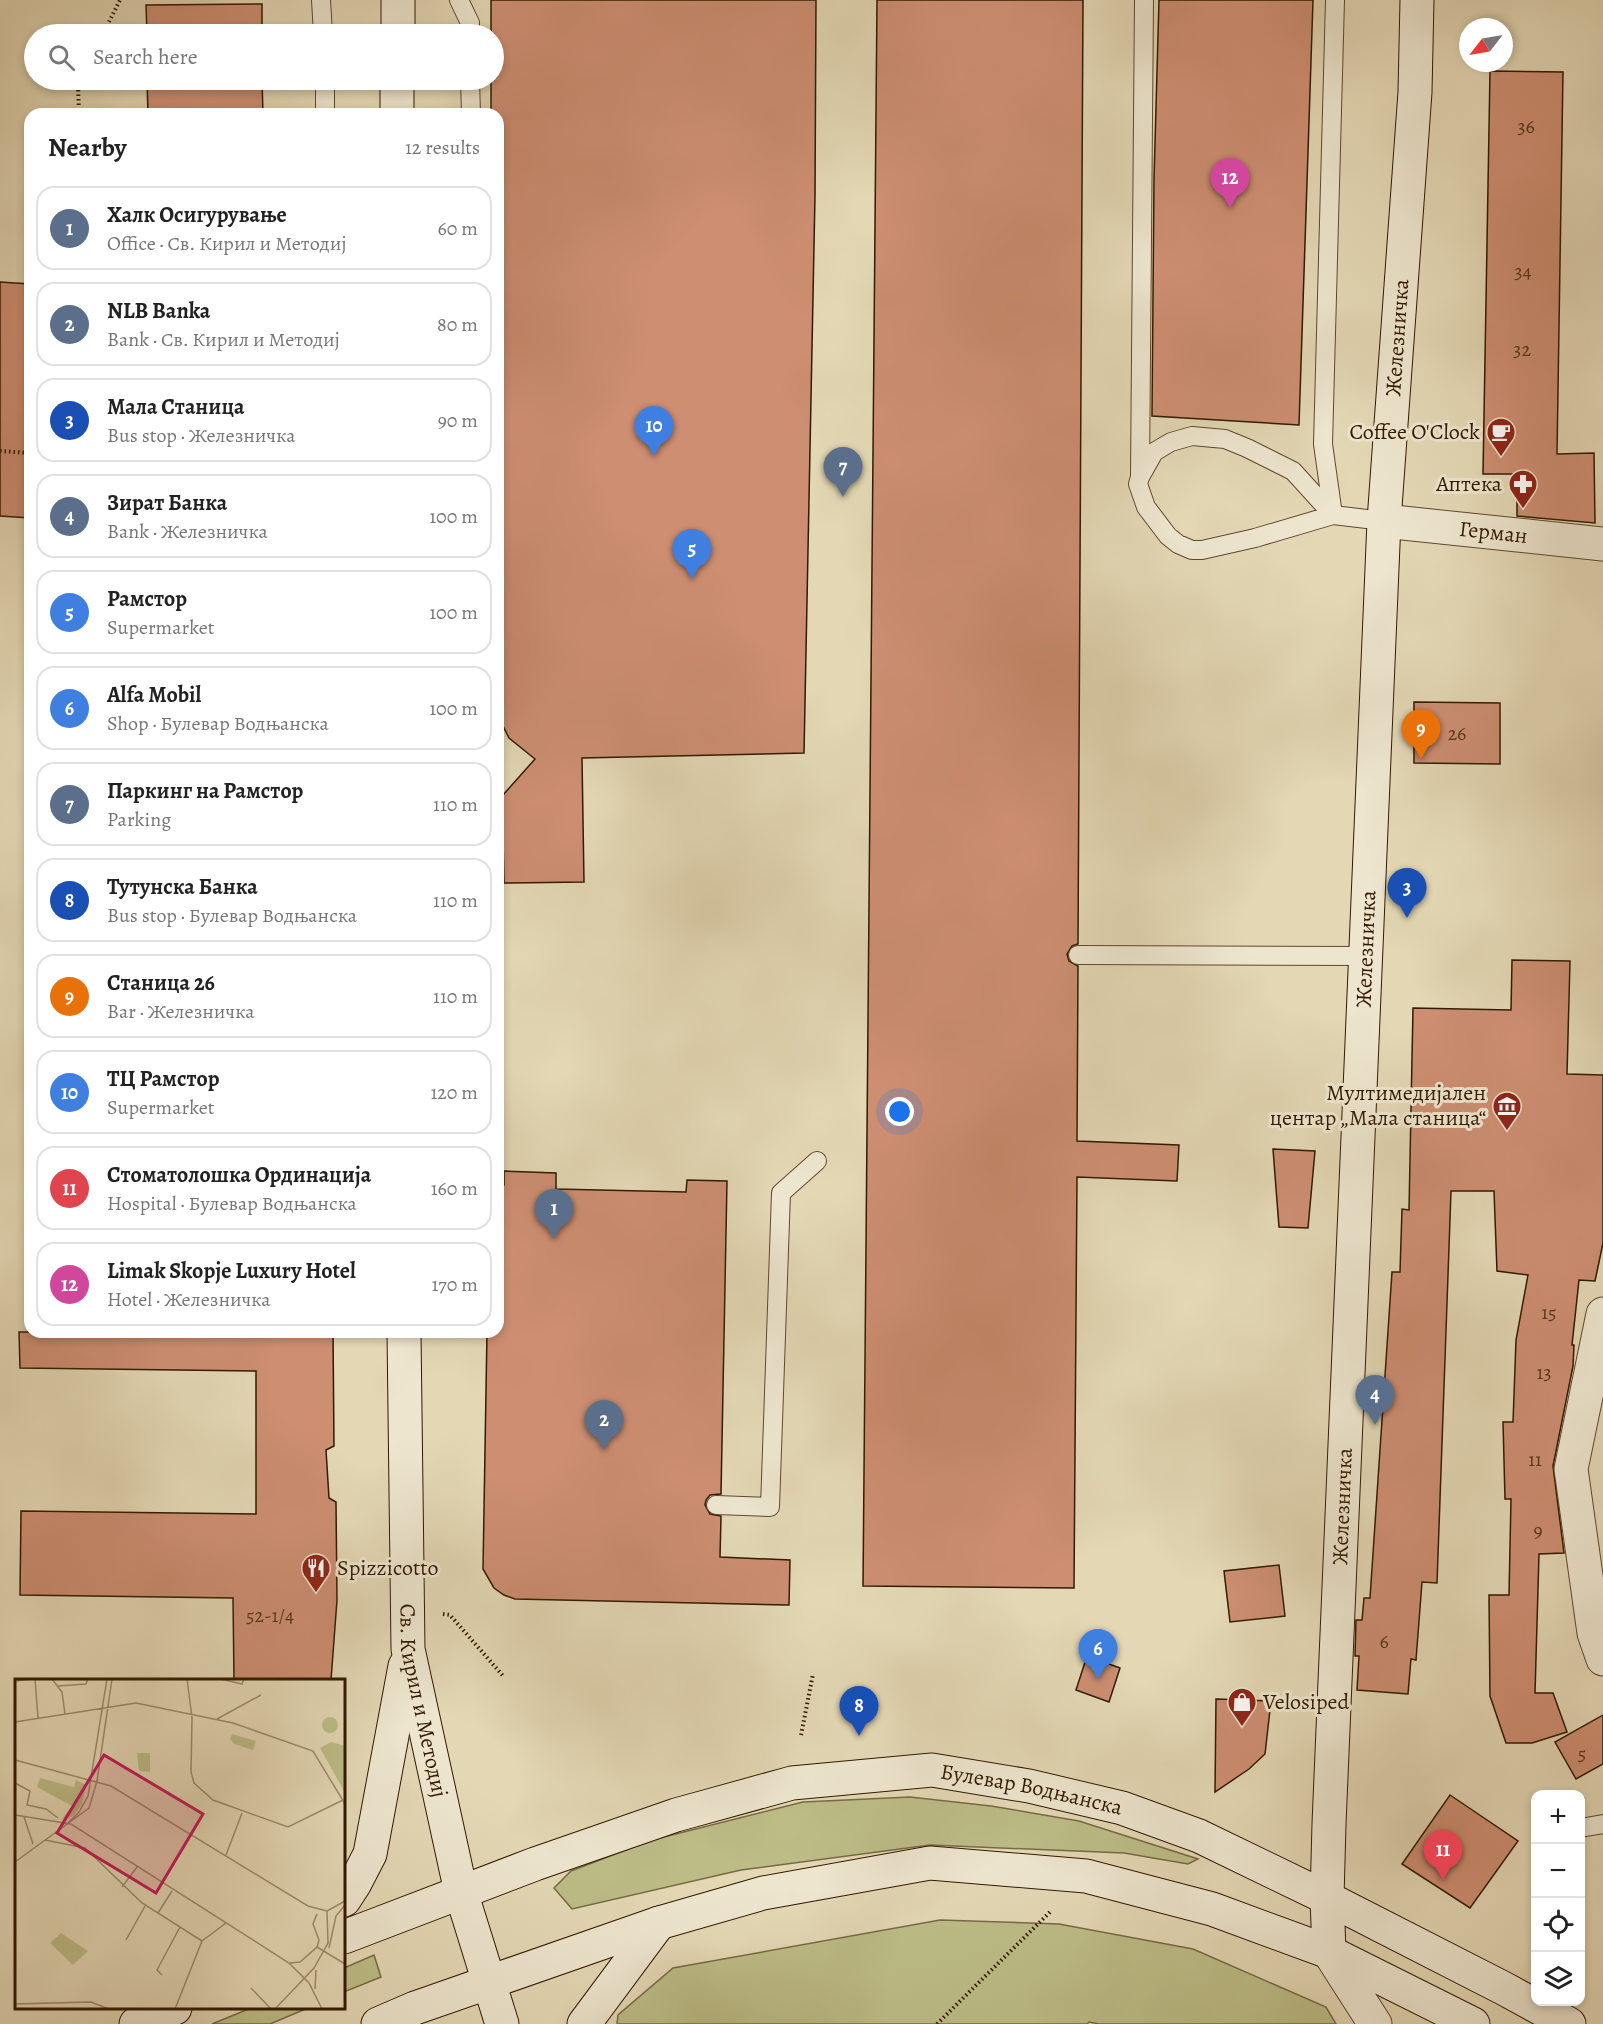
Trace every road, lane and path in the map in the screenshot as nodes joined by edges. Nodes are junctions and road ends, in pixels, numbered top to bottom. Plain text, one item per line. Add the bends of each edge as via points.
1 (120, 0) edge
2 (321, 0) edge
3 (398, 0) edge
4 (459, 0) edge
5 (1144, 0) edge
6 (1335, 0) edge
7 (1417, 0) edge
8 (108, 24) edge
9 (322, 24) edge
10 (398, 24) edge
11 (470, 24) edge
12 (78, 90) edge
13 (325, 90) edge
14 (397, 90) edge
15 (470, 90) edge
16 (79, 108) edge
17 (325, 108) edge
18 (397, 108) edge
19 (471, 108) edge
20 (0, 452) edge
21 (24, 453) edge
22 (1140, 477) junction
23 (1333, 515) junction
24 (1384, 521) junction
25 (1603, 544) edge
26 (1078, 955) dead end
27 (1366, 956) junction
28 (818, 1161) dead end
29 (1603, 1314) edge
30 (404, 1338) edge
31 (716, 1505) dead end
32 (408, 1611) junction
33 (408, 1649) junction
34 (1603, 1659) edge
35 (813, 1674) dead end
36 (504, 1677) dead end
37 (801, 1735) dead end
38 (1603, 1824) edge
39 (1585, 1827) edge
40 (1086, 1876) junction
41 (461, 1892) junction
42 (1327, 1898) junction
43 (345, 1899) edge
44 (659, 1923) junction
45 (345, 1937) edge
46 (1329, 1952) junction
47 (488, 1982) junction
48 (170, 2009) edge
49 (136, 2024) edge
50 (378, 2024) edge
51 (502, 2024) edge
52 (584, 2024) edge
53 (937, 2024) edge
54 (1375, 2024) edge
55 (1473, 2024) edge
56 (1569, 2024) edge

1 - 8 path
2 - 9 lane
3 - 10 street
4 - 11 lane
5 - 22 lane
6 - 23 lane via 1323,444
7 - 24 street, Железничка via 1415,92
12 - 16 path
13 - 17 lane
14 - 18 street
15 - 19 lane
20 - 21 path
22 - 23 lane via 1154,452 1171,442 1192,436 1225,439 1293,471
22 - 23 lane via 1138,484 1146,507 1168,536 1192,550 1255,538
23 - 24 lane
24 - 25 street, Герман
24 - 27 street, Железничка
26 - 27 lane
27 - 42 street, Железничка
28 - 31 lane via 781,1193 770,1507
29 - 34 street via 1571,1469 1594,1633
30 - 32 street, Св. Кирил и Методиј
32 - 33 street, Св. Кирил и Методиј
32 - 36 path via 450,1614
33 - 41 street, Св. Кирил и Методиј
33 - 43 street via 370,1854
35 - 37 path
38 - 39 lane
40 - 44 street via 930,1863 763,1893
40 - 46 street via 1212,1909
40 - 53 path
41 - 42 street, Булевар Водњанска via 676,1815 792,1783 932,1770 1029,1786 1122,1808 1199,1836
41 - 45 street, Булевар Водњанска
41 - 47 street, Св. Кирил и Методиј
42 - 46 street, Железничка
42 - 56 street, Булевар Водњанска
44 - 47 street
44 - 52 street
46 - 54 street
46 - 55 street
47 - 50 street
47 - 51 street, Св. Кирил и Методиј
48 - 49 street

